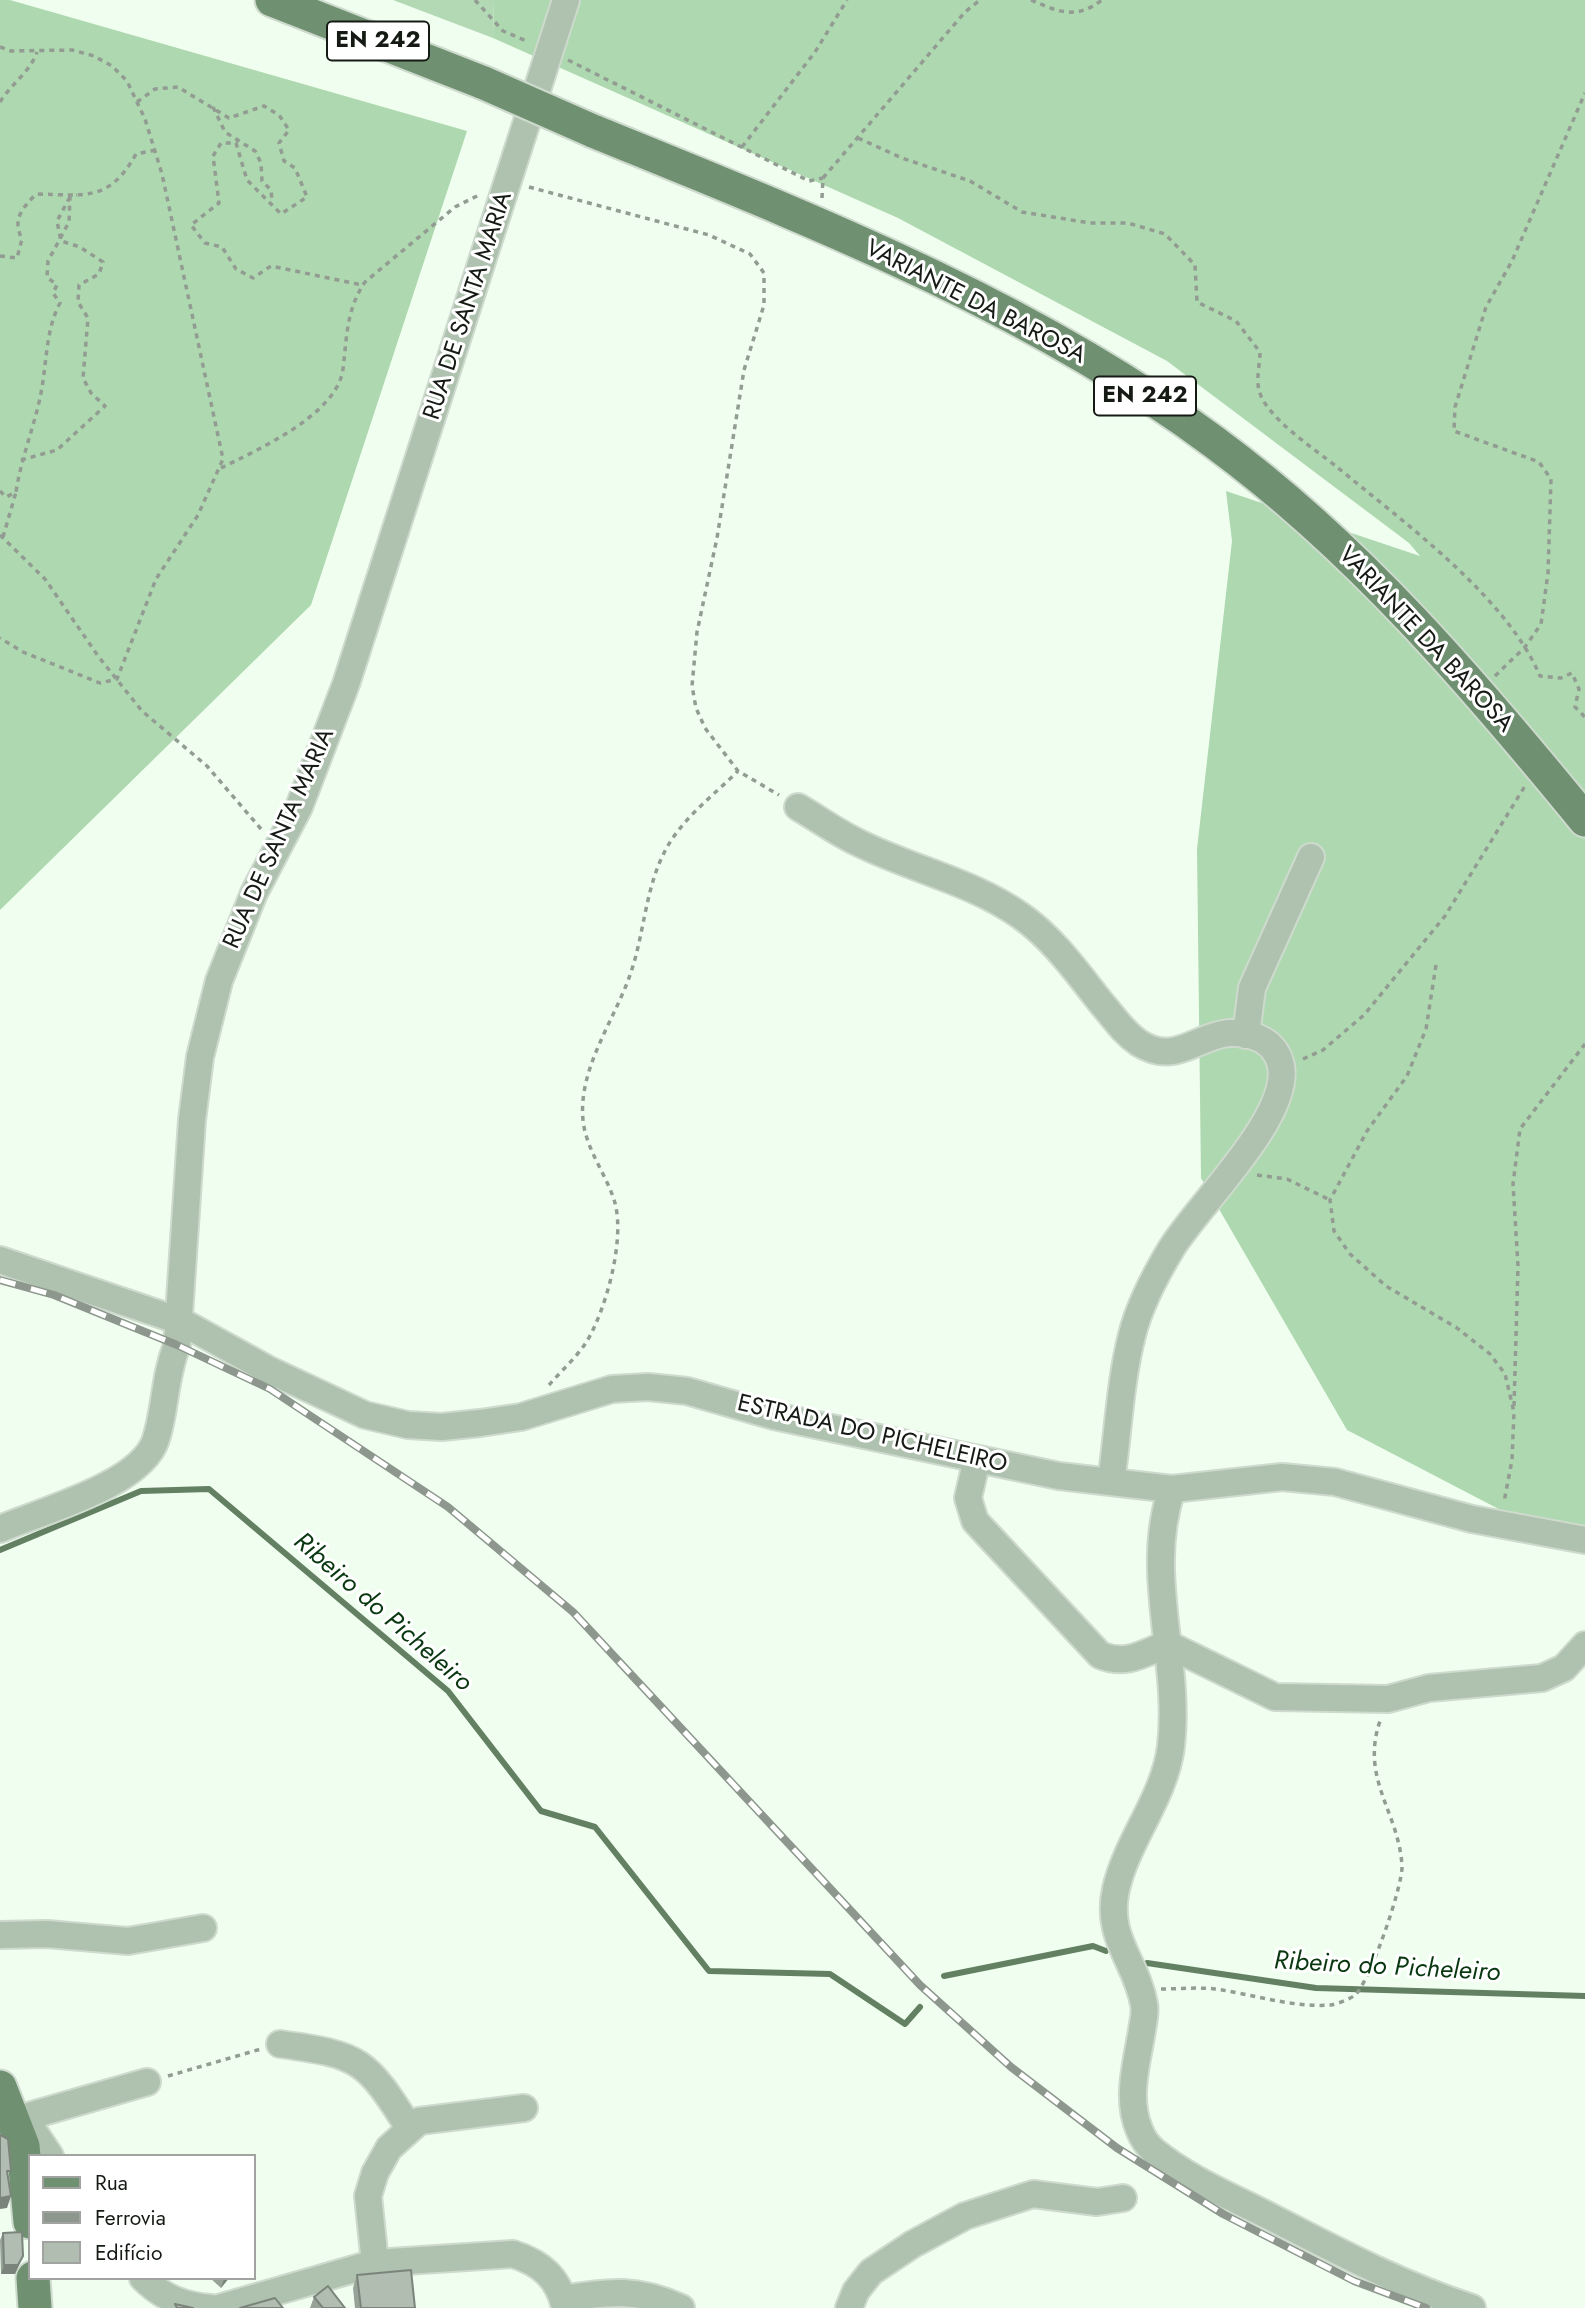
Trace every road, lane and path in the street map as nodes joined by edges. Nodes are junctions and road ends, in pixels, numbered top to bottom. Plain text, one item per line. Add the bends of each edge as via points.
1 (272, 0) edge
2 (475, 0) edge
3 (566, 0) edge
4 (847, 0) edge
5 (980, 0) edge
6 (1031, 0) edge
7 (1102, 0) edge
8 (0, 47) edge
9 (38, 51) junction
10 (550, 52) junction
11 (1585, 93) edge
12 (0, 102) edge
13 (137, 102) junction
14 (213, 106) junction
15 (858, 138) junction
16 (742, 147) junction
17 (155, 150) junction
18 (824, 178) junction
19 (510, 179) junction
20 (77, 195) junction
21 (70, 197) junction
22 (272, 203) junction
23 (821, 204) dead end
24 (61, 241) junction
25 (0, 256) edge
26 (362, 285) junction
27 (21, 460) junction
28 (221, 468) junction
29 (0, 491) edge
30 (16, 492) junction
31 (1, 536) edge
32 (0, 638) edge
33 (1525, 647) junction
34 (117, 679) junction
35 (1488, 683) dead end
36 (1585, 717) edge
37 (1538, 763) junction
38 (738, 771) junction
39 (798, 807) joint
40 (1585, 820) edge
41 (279, 850) junction
42 (1311, 857) dead end
43 (1436, 965) dead end
44 (1246, 1035) junction
45 (1585, 1044) edge
46 (1282, 1069) junction
47 (1225, 1179) junction
48 (1330, 1200) junction
49 (0, 1260) edge
50 (180, 1321) junction
51 (1514, 1412) junction
52 (521, 1417) junction
53 (977, 1459) junction
54 (1111, 1482) junction
55 (1172, 1489) junction
56 (1500, 1525) junction
57 (0, 1529) edge
58 (1585, 1540) edge
59 (1167, 1644) junction
60 (1585, 1645) edge
61 (1388, 1699) junction
62 (203, 1928) dead end
63 (0, 1935) edge
64 (1141, 1989) junction
65 (280, 2044) joint
66 (148, 2082) joint
67 (0, 2087) edge
68 (524, 2108) dead end
69 (11, 2128) edge
70 (410, 2129) junction
71 (49, 2154) edge
72 (1123, 2198) dead end
73 (28, 2212) edge
74 (375, 2263) junction
75 (33, 2280) edge
76 (146, 2280) edge
77 (564, 2304) edge
78 (35, 2308) edge
79 (211, 2308) edge
80 (219, 2308) edge
81 (681, 2308) edge
82 (849, 2308) edge
83 (1472, 2308) edge

1 - 37 main road, VARIANTE DA BAROSA / EN 242, bridge via 484,83 941,281 1061,345 1172,413 1255,474 1357,562
2 - 10 path via 503,31
3 - 10 street, RUA DE SANTA MARIA
4 - 16 path via 815,52
5 - 15 path
6 - 7 path via 1058,12 1087,12
8 - 9 path
9 - 12 path via 32,68 15,80
9 - 13 path via 72,50 94,56 127,81
10 - 16 path
10 - 19 street, RUA DE SANTA MARIA
11 - 33 path via 1512,261 1486,307 1455,408 1454,430 1539,462 1551,479 1541,624
13 - 14 path via 155,89 178,87
13 - 17 path
14 - 22 path via 225,132 255,151
14 - 22 path via 229,118 264,106 279,115 289,130 279,143 284,161 295,168 307,197 281,214
15 - 18 path
15 - 33 path via 902,159 970,181 1022,212 1090,223 1128,223 1165,233 1195,265 1197,302 1236,321 1260,352 1259,391 1281,423 1482,593
16 - 18 path via 809,181
17 - 20 path via 136,154 123,177 104,191
17 - 28 path via 223,459
18 - 23 path
19 - 26 path via 455,208
19 - 38 path via 549,194 709,235 750,254 764,273 764,304 744,370 697,632 692,686 705,728
19 - 41 street, RUA DE SANTA MARIA via 346,684 319,762
20 - 21 path
20 - 25 path via 36,194 19,213 16,228 22,239 17,258
21 - 24 path via 69,222
21 - 24 path via 57,221
22 - 26 path via 247,180 236,143 221,143 213,156 219,203 191,225 205,243 222,247 236,269 253,278 271,266
24 - 27 path via 48,261 47,277 57,285 53,293 60,303 50,322 40,401
24 - 27 path via 103,262 99,274 79,285 78,302 88,318 83,378 105,406 57,450
26 - 28 path via 347,323 342,373 330,398 261,448
27 - 30 path
28 - 34 path via 198,515 156,579
29 - 30 path via 6,497
30 - 31 path
31 - 34 path via 45,579
32 - 34 path via 100,683
33 - 35 path
33 - 36 path via 1540,676 1561,678 1572,673 1579,689 1575,707
34 - 41 path via 142,711 206,766
37 - 40 main road, VARIANTE DA BAROSA / EN 242
37 - 46 path via 1445,916 1372,1005 1323,1050
38 - 39 path
38 - 52 path via 680,828 655,875 631,975 584,1092 588,1142 615,1204 612,1272 603,1307 586,1343
39 - 44 street via 857,842 984,895 1021,916 1055,946 1129,1036 1147,1048 1166,1052 1191,1048 1227,1033
41 - 50 street, RUA DE SANTA MARIA via 233,939 204,1036 191,1132
42 - 44 street via 1252,989
43 - 48 path via 1426,1029 1407,1076 1367,1131
44 - 46 street via 1259,1035 1278,1054
45 - 51 path via 1520,1129 1513,1184 1518,1266
46 - 47 street via 1279,1092 1253,1143
47 - 48 path via 1257,1175 1287,1179
47 - 54 street via 1171,1248 1141,1309 1132,1336
48 - 51 path via 1334,1231 1350,1254 1386,1286 1457,1328 1490,1354 1505,1374
49 - 50 street, ESTRADA DO PICHELEIRO
50 - 52 street, ESTRADA DO PICHELEIRO via 365,1415 442,1427
50 - 57 street, RUA DE SANTA MARIA via 156,1441 145,1460 104,1486
51 - 56 path via 1512,1460
52 - 53 street, ESTRADA DO PICHELEIRO via 611,1389 648,1387 687,1391 774,1416
53 - 54 street, ESTRADA DO PICHELEIRO
53 - 59 street via 968,1498 975,1521 1100,1655 1114,1661 1133,1659
54 - 55 street, ESTRADA DO PICHELEIRO
55 - 56 street, ESTRADA DO PICHELEIRO via 1282,1476 1335,1482
55 - 59 street via 1163,1516 1159,1560
56 - 58 street, ESTRADA DO PICHELEIRO
59 - 61 street via 1275,1697
59 - 64 street via 1174,1721 1169,1761 1116,1888 1113,1921
60 - 61 street via 1564,1668 1542,1678 1429,1688
61 - 64 path via 1376,1732 1373,1760 1402,1863 1401,1882 1355,1995 1334,2005 1311,2005 1212,1989
62 - 63 street via 128,1941
64 - 83 street via 1145,2008 1133,2112 1152,2150 1194,2178 1367,2266
65 - 66 path
65 - 70 street via 351,2058 367,2068
66 - 69 street
67 - 69 main road
68 - 70 street via 419,2121
69 - 71 street via 34,2132
69 - 73 main road
70 - 74 street via 382,2158 368,2196
72 - 82 street via 1097,2202 1033,2194 965,2216 871,2272
74 - 77 street via 513,2254 547,2271
74 - 80 street
75 - 78 main road
76 - 79 street via 167,2297
77 - 81 street via 630,2291 654,2295

